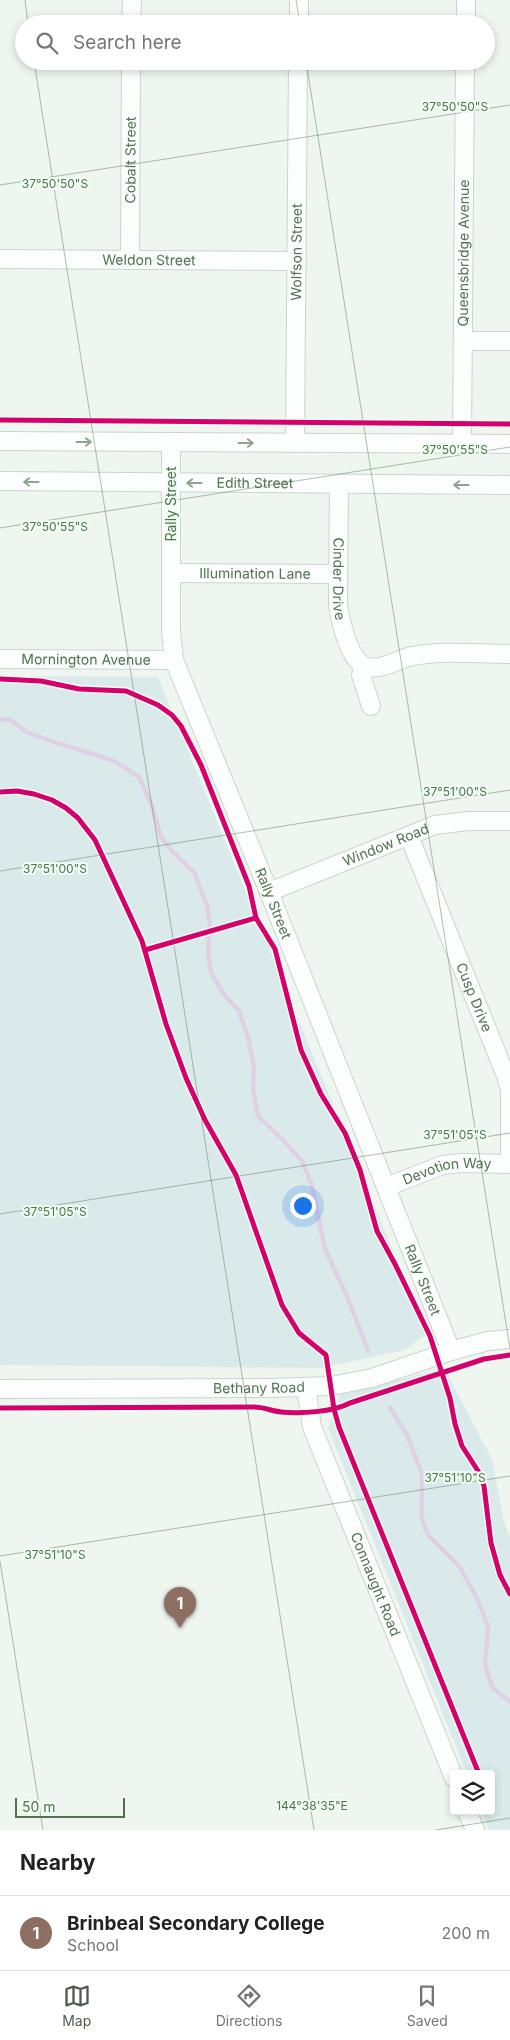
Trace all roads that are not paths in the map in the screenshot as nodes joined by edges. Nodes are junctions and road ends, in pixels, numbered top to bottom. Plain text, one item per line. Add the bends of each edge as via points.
1 (132, 0) edge
2 (299, 0) edge
3 (466, 0) edge
4 (131, 15) edge
5 (298, 15) edge
6 (466, 15) edge
7 (131, 70) edge
8 (298, 70) edge
9 (465, 70) edge
10 (0, 259) edge
11 (130, 260) junction
12 (297, 261) junction
13 (463, 341) junction
14 (510, 341) edge
15 (0, 441) edge
16 (171, 442) junction
17 (295, 443) junction
18 (462, 444) junction
19 (510, 444) edge
20 (0, 482) edge
21 (171, 483) junction
22 (339, 484) junction
23 (510, 485) edge
24 (171, 573) junction
25 (338, 574) junction
26 (510, 654) edge
27 (0, 659) edge
28 (174, 660) junction
29 (364, 666) junction
30 (371, 706) dead end
31 (510, 821) edge
32 (409, 836) junction
33 (268, 892) junction
34 (508, 1076) edge
35 (510, 1164) edge
36 (386, 1186) junction
37 (510, 1338) edge
38 (451, 1351) junction
39 (306, 1387) junction
40 (0, 1389) edge
41 (451, 1770) edge
42 (469, 1815) edge
43 (475, 1830) edge

1 - 4 street
2 - 5 street
3 - 6 street
7 - 11 street, Cobalt Street
8 - 12 street, Wolfson Street
9 - 13 street, Queensbridge Avenue
10 - 11 street, Weldon Street
11 - 12 street, Weldon Street
12 - 17 street, Wolfson Street
13 - 14 street
13 - 18 street, Queensbridge Avenue
15 -> 16 street
16 -> 17 street
16 - 21 street, Rally Street
17 - 18 street
18 - 19 street
21 -> 20 street, Edith Street
22 -> 21 street, Edith Street
21 - 24 street, Rally Street
23 -> 22 street, Edith Street
22 - 25 street, Cinder Drive
24 - 25 street, Illumination Lane
24 - 28 street, Rally Street via 170,631
25 - 29 street, Cinder Drive via 340,621 354,656
26 - 29 street via 429,654 382,666
27 - 28 street, Mornington Avenue
28 - 33 street, Rally Street
29 - 30 street via 361,675
31 - 32 street, Window Road via 452,822
32 - 33 street, Window Road
32 - 34 street, Cusp Drive
33 - 36 street, Rally Street
34 - 35 street, Cusp Drive
35 - 36 street, Devotion Way via 443,1165
36 - 38 street, Rally Street
37 - 38 street, Bethany Road
38 - 39 street, Bethany Road via 352,1383
39 - 40 street, Bethany Road
39 - 41 street, Connaught Road via 312,1426
42 - 43 street

